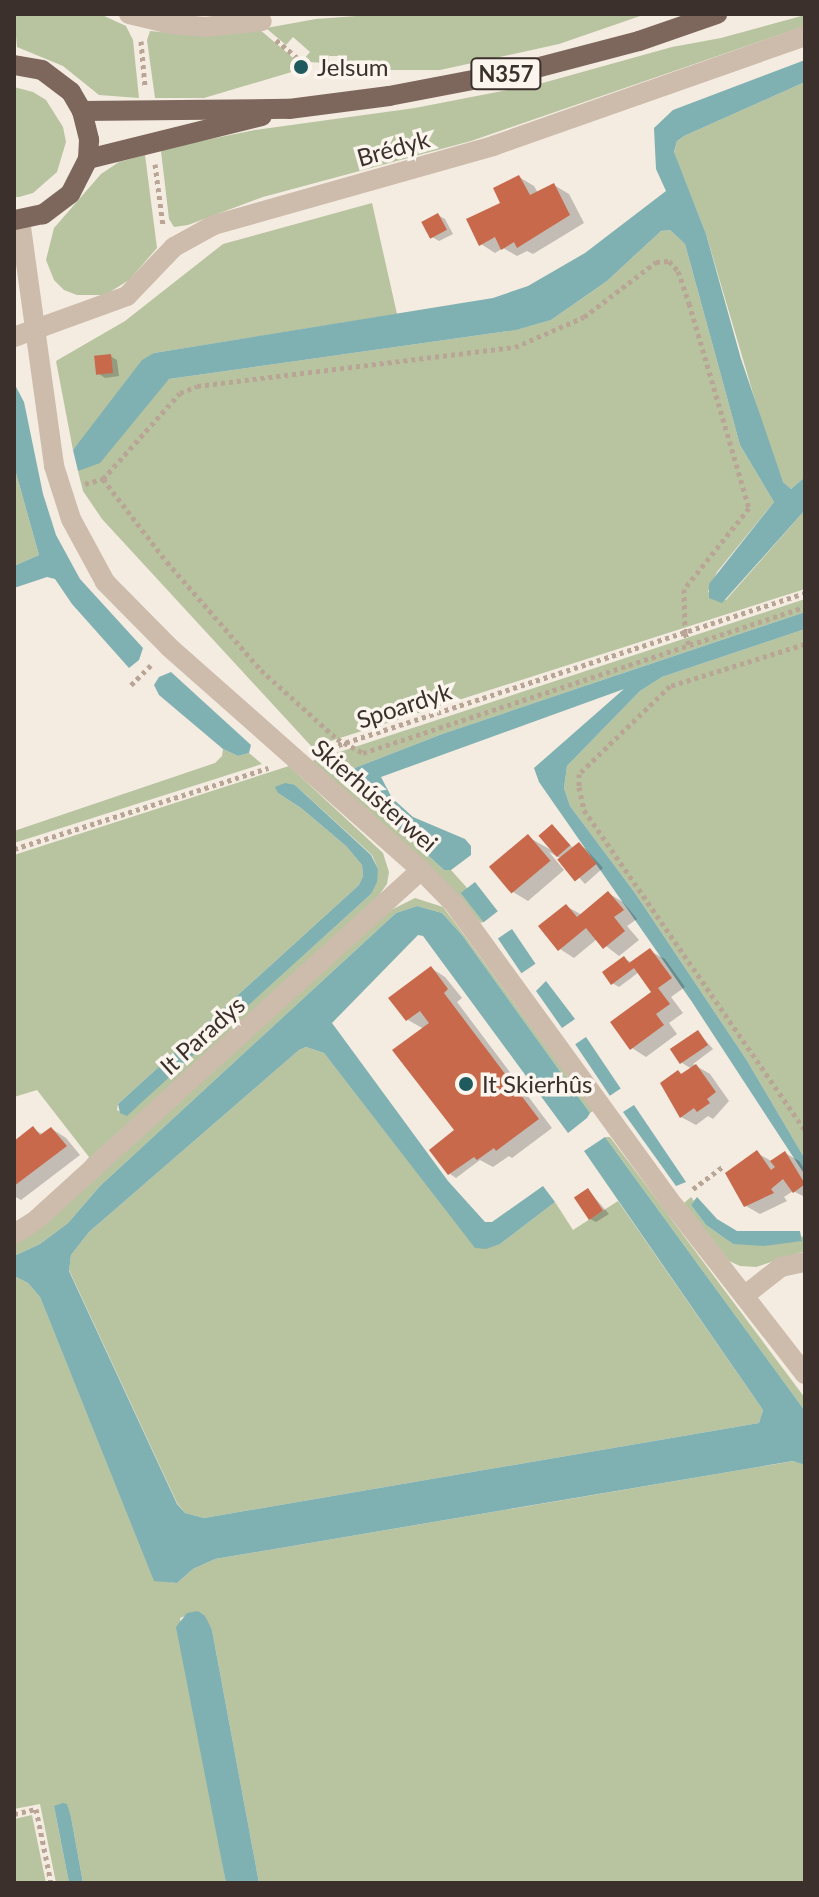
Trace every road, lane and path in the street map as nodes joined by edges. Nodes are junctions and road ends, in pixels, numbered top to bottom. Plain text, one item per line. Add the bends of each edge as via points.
1 (129, 14) edge
2 (717, 14) edge
3 (262, 21) joint
4 (805, 36) edge
5 (14, 65) edge
6 (307, 66) dead end
7 (289, 109) junction
8 (82, 111) junction
9 (88, 159) junction
10 (17, 220) edge
11 (37, 329) junction
12 (14, 337) edge
13 (103, 479) junction
14 (61, 491) junction
15 (805, 593) edge
16 (805, 607) edge
17 (685, 633) junction
18 (805, 644) edge
19 (689, 645) junction
20 (346, 743) junction
21 (295, 759) junction
22 (14, 849) edge
23 (421, 870) junction
24 (805, 1130) edge
25 (724, 1166) dead end
26 (673, 1204) junction
27 (14, 1234) edge
28 (805, 1262) edge
29 (744, 1296) junction
30 (805, 1374) edge
31 (14, 1814) edge
32 (51, 1883) edge

1 - 3 street via 205,27
2 - 7 main road, Brédyk / N357 via 536,68
3 - 6 path via 263,29
4 - 11 street, Brédyk via 493,146 214,225 174,247 127,296
5 - 8 main road via 42,70 58,80
7 - 8 main road, Brédyk / N357
7 - 9 main road, Brédyk / N357
8 - 9 main road
9 - 10 main road via 70,194 43,214
10 - 11 street, Skierhústerwei
11 - 12 street, Brédyk
11 - 14 street, Skierhústerwei
13 - 14 path
13 - 17 path via 168,403 188,389 515,347 584,317 656,262 669,261 689,303 749,508 684,589
13 - 20 path via 261,670
14 - 21 street, Skierhústerwei via 93,563 118,598
15 - 17 path, Spoardyk
16 - 19 path
17 - 19 path
17 - 20 path, Spoardyk
18 - 24 path via 670,686 579,774 579,787 584,810
19 - 20 path via 363,753
20 - 21 path, Spoardyk
21 - 22 path, Spoardyk
21 - 23 street, Skierhústerwei
23 - 26 street, Skierhústerwei via 482,938
23 - 27 street, It Paradys via 36,1220
25 - 26 path
26 - 29 street, Skierhústerwei
28 - 29 street via 781,1267
29 - 30 street, Skierhústerwei
31 - 32 path via 36,1809

